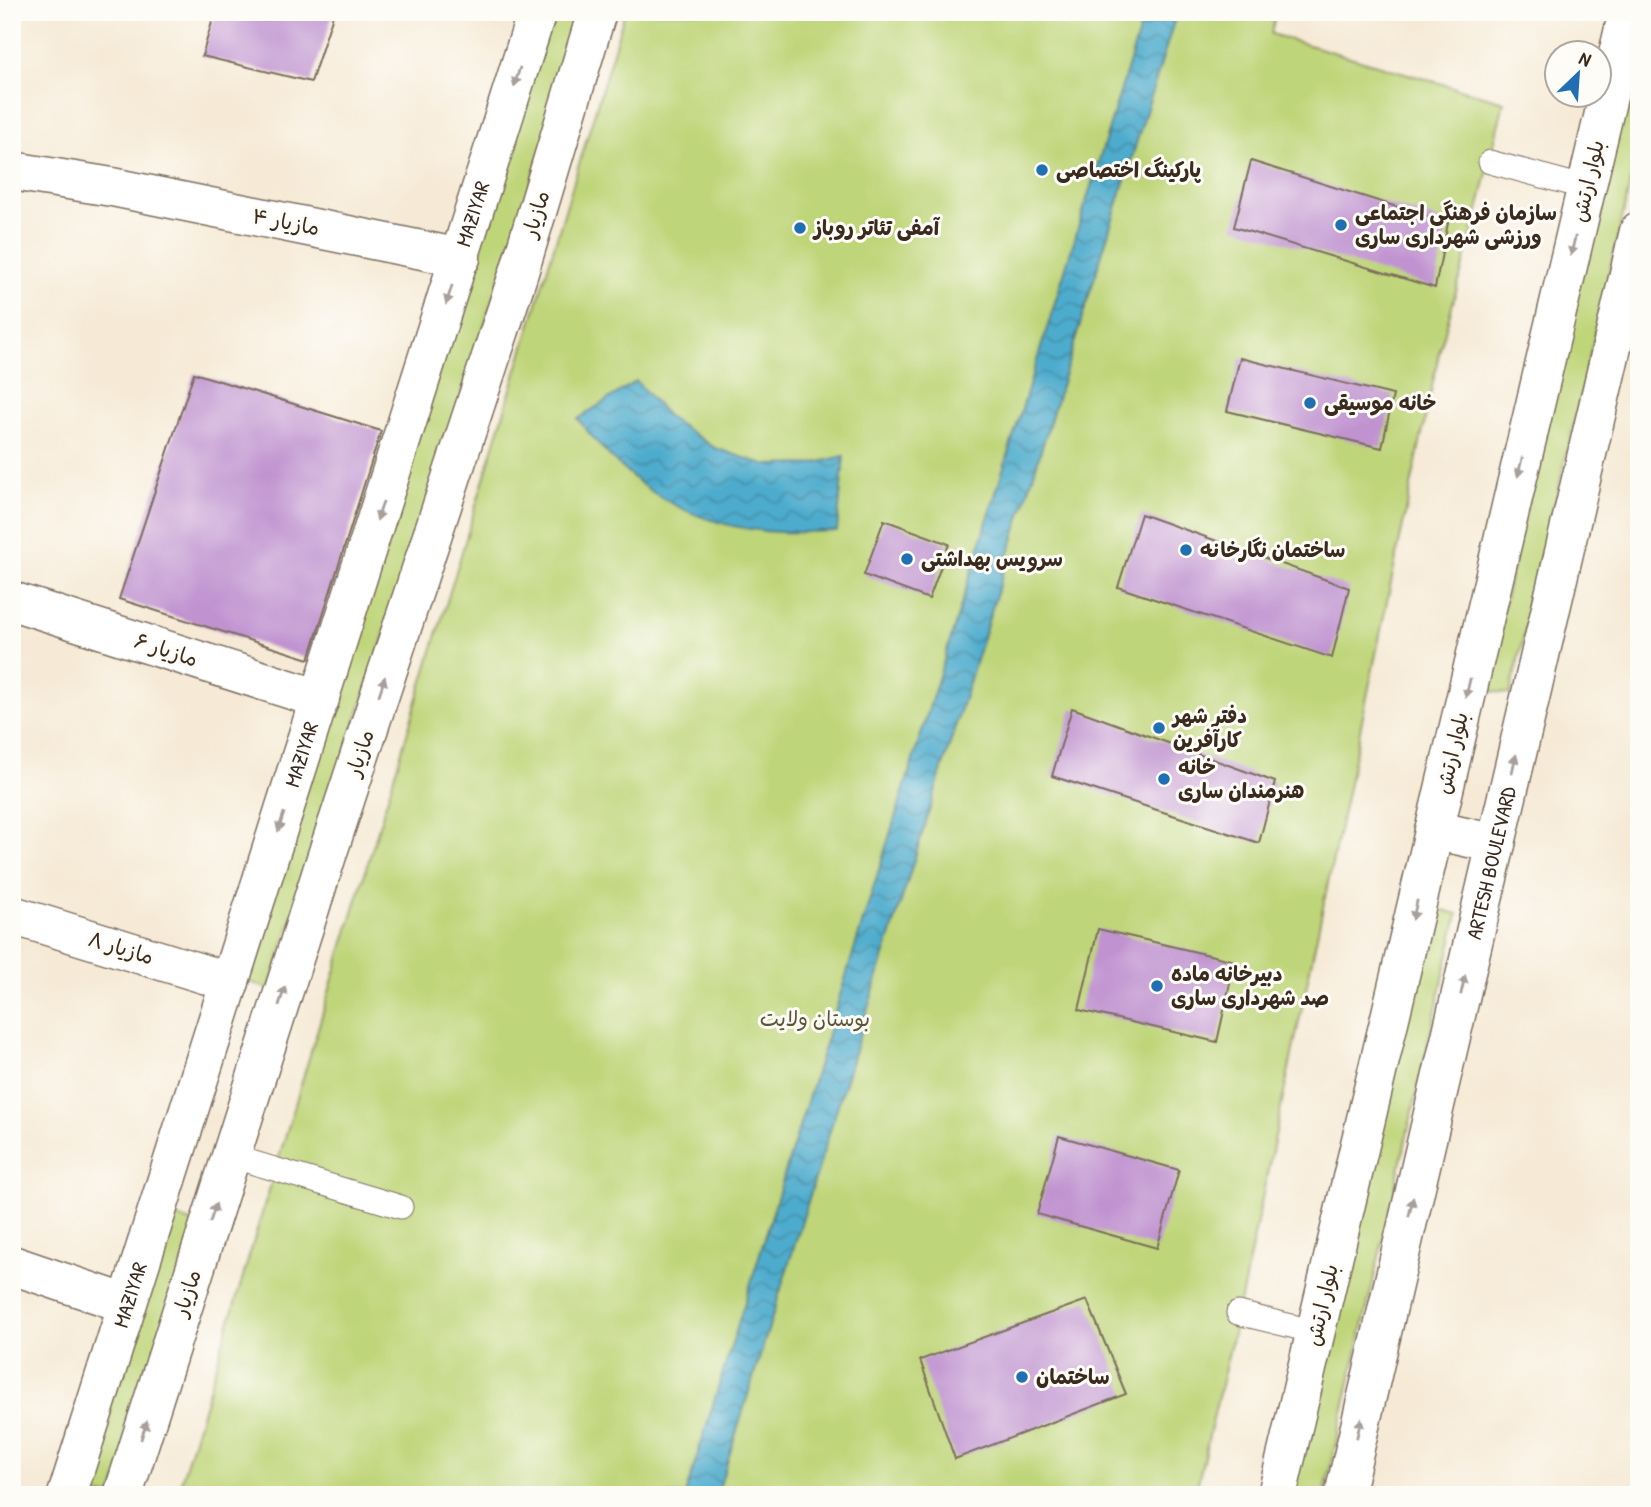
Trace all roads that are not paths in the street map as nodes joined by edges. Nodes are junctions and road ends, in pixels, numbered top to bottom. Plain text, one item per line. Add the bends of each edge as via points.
1 (537, 12) edge
2 (597, 12) edge
3 (1628, 12) edge
4 (1490, 162) dead end
5 (12, 171) edge
6 (1587, 188) junction
7 (1639, 231) edge
8 (461, 258) junction
9 (12, 601) edge
10 (320, 699) junction
11 (1434, 830) junction
12 (1496, 844) junction
13 (12, 915) edge
14 (230, 982) junction
15 (196, 1090) junction
16 (247, 1106) junction
17 (232, 1156) junction
18 (401, 1208) dead end
19 (12, 1265) edge
20 (127, 1304) junction
21 (1238, 1313) dead end
22 (1316, 1332) junction
23 (67, 1495) edge
24 (124, 1495) edge
25 (1277, 1495) edge
26 (1344, 1495) edge

1 -> 8 main road, MAZIYAR
16 -> 2 main road, مازیار via 514,285
3 - 6 main road, بلوار ارتش
4 - 6 lane
5 - 8 main road, مازیار ۴
6 -> 11 main road, بلوار ارتش
12 -> 7 main road, ARTESH BOULEVARD
8 -> 10 main road, MAZIYAR
9 - 10 main road, مازیار ۶
10 -> 14 main road, MAZIYAR
11 - 12 main road
11 -> 22 main road, بلوار ارتش
26 -> 12 main road, ARTESH BOULEVARD
13 - 14 main road, مازیار ٨
14 - 15 main road, MAZIYAR
15 - 16 main road
15 - 20 main road, MAZIYAR
16 - 17 main road, مازیار
17 - 18 lane
24 -> 17 main road, مازیار
19 - 20 main road
20 - 23 main road, MAZIYAR
21 - 22 lane
22 - 25 main road, بلوار ارتش

